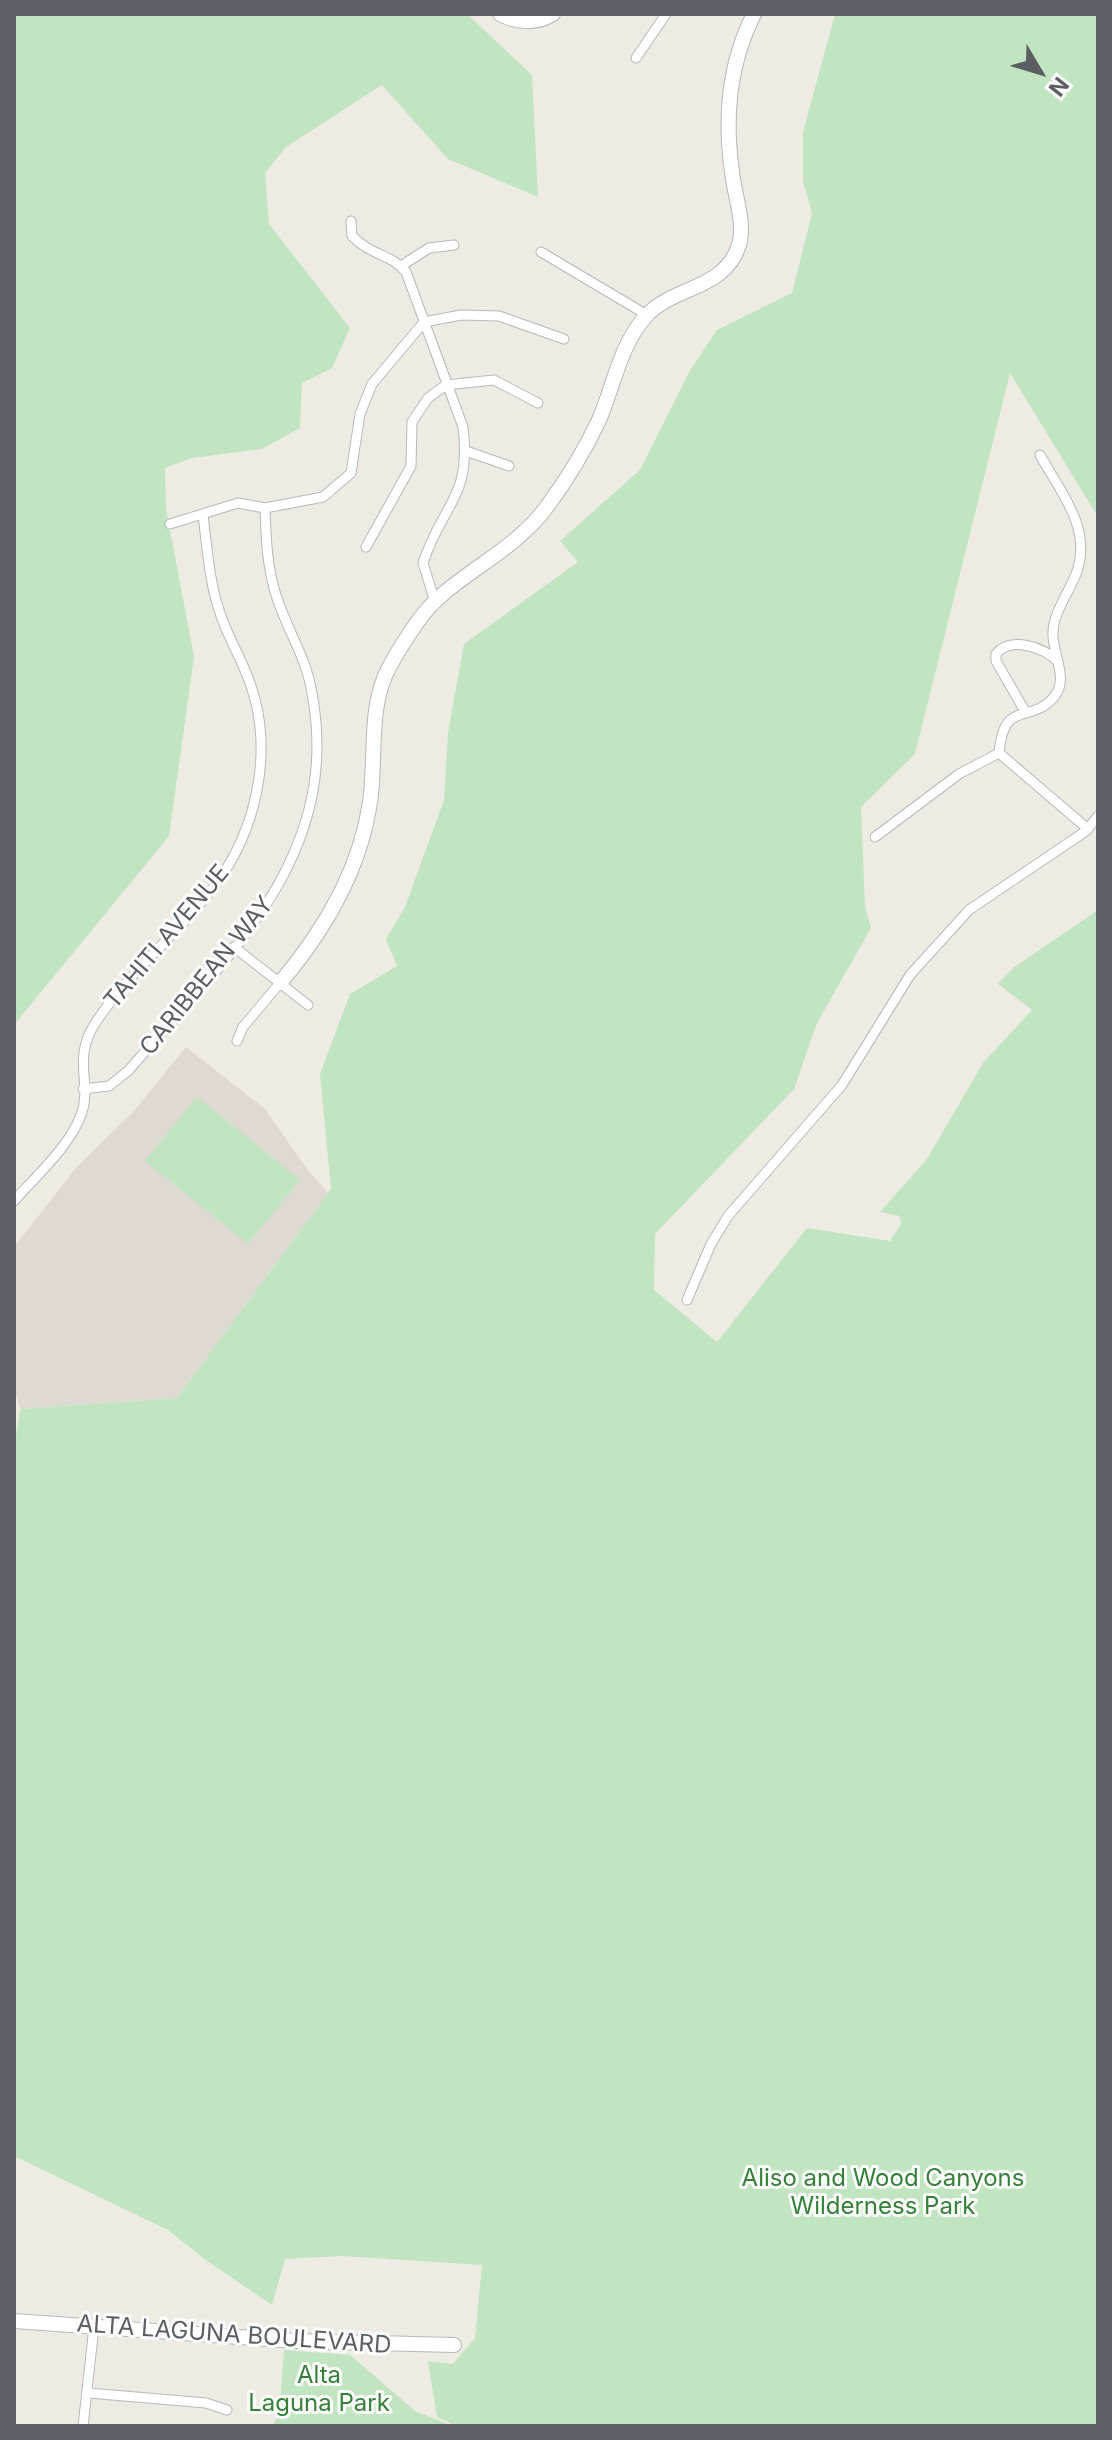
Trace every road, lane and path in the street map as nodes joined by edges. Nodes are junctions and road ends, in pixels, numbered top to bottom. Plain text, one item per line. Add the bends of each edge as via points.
1 (500, 14) edge
2 (553, 14) edge
3 (666, 14) edge
4 (754, 14) edge
5 (636, 58) dead end
6 (351, 221) dead end
7 (454, 245) dead end
8 (541, 252) dead end
9 (401, 266) junction
10 (647, 315) junction
11 (424, 322) junction
12 (564, 339) dead end
13 (446, 385) junction
14 (538, 403) dead end
15 (466, 451) junction
16 (1040, 455) dead end
17 (509, 466) dead end
18 (265, 508) junction
19 (203, 515) junction
20 (170, 524) dead end
21 (366, 547) dead end
22 (435, 602) junction
23 (1057, 661) junction
24 (1026, 713) junction
25 (999, 753) junction
26 (1098, 816) edge
27 (1088, 829) junction
28 (875, 837) dead end
29 (234, 947) junction
30 (280, 983) junction
31 (308, 1005) dead end
32 (237, 1041) dead end
33 (83, 1089) junction
34 (14, 1201) edge
35 (687, 1300) dead end
36 (14, 2321) edge
37 (94, 2327) junction
38 (454, 2345) dead end
39 (89, 2393) junction
40 (227, 2410) dead end
41 (83, 2426) edge

1 - 2 street via 515,21
3 - 5 street
4 - 10 street via 739,49 728,104 739,244 725,270
6 - 9 street via 352,236 368,252
7 - 9 street via 429,248
8 - 10 street
9 - 11 street
10 - 22 street via 627,341 598,422 547,506 513,545
11 - 12 street via 461,315 499,316
11 - 13 street
11 - 18 street via 372,384 360,414 351,473 323,497
13 - 14 street via 494,380
13 - 15 street via 463,427
13 - 21 street via 428,398 412,422 411,466
15 - 17 street
15 - 22 street via 463,485 423,563
16 - 23 street via 1082,535 1083,551 1054,624
18 - 19 street via 238,503
18 - 29 street, CARIBBEAN WAY via 272,582 313,698 316,772 307,820 285,878
19 - 20 street
19 - 33 street, TAHITI AVENUE via 218,609 258,714 260,761 253,809 234,857 215,885 97,1019 82,1054
22 - 30 street via 384,678 370,803 352,871 323,926
23 - 24 street via 1061,683 1055,696
23 - 24 street via 1020,645 996,654
24 - 25 street via 1006,723
25 - 27 street
25 - 28 street via 959,774
26 - 27 street
27 - 35 street via 969,910 910,975 842,1085 728,1216
29 - 30 street
29 - 33 street, CARIBBEAN WAY via 128,1071 109,1086
30 - 31 street
30 - 32 street
33 - 34 street, TAHITI AVENUE via 82,1113 71,1135
36 - 37 street, ALTA LAGUNA BOULEVARD
37 - 38 street, ALTA LAGUNA BOULEVARD
37 - 39 street
39 - 40 street via 206,2403
39 - 41 street

